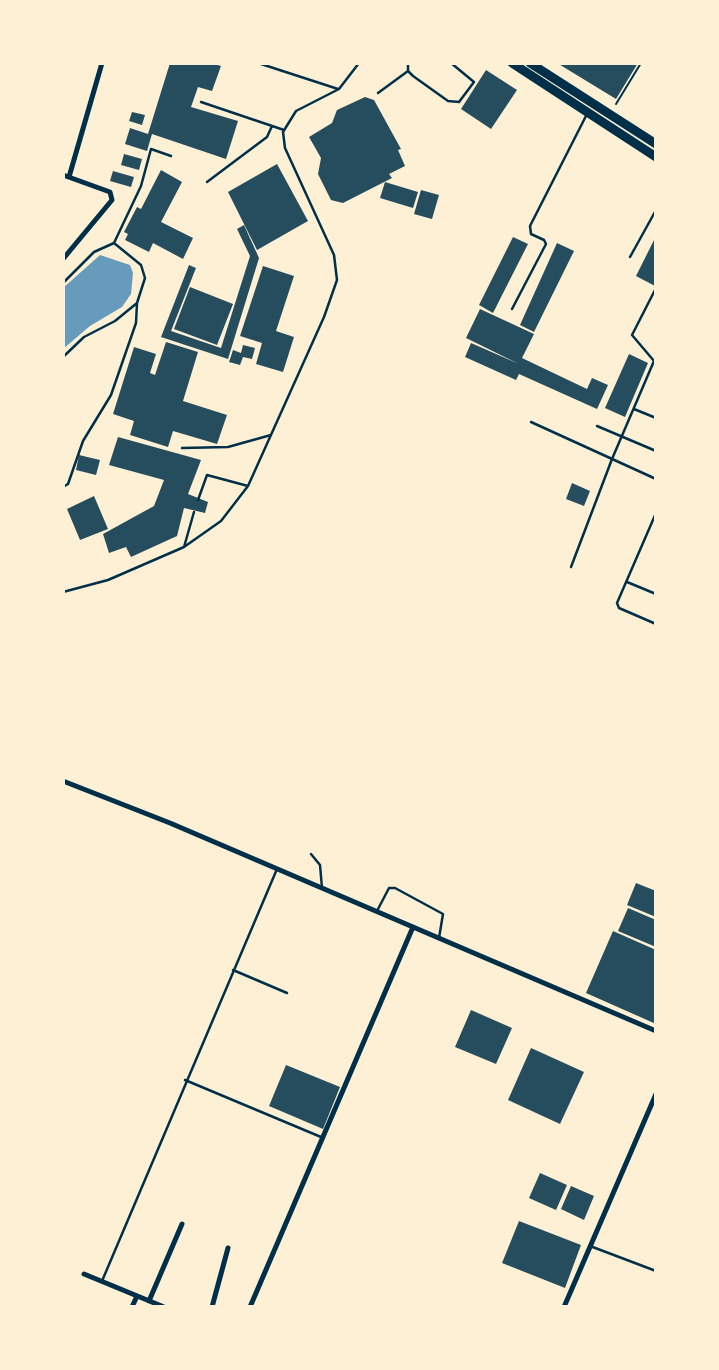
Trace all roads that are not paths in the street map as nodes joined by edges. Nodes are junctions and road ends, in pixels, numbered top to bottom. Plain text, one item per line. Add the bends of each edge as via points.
1 (102, 63) edge
2 (258, 63) edge
3 (359, 63) edge
4 (408, 63) edge
5 (451, 63) edge
6 (512, 63) edge
7 (530, 63) edge
8 (545, 67) edge
9 (408, 71) junction
10 (339, 89) junction
11 (378, 93) dead end
12 (201, 102) dead end
13 (587, 114) junction
14 (272, 126) junction
15 (284, 130) junction
16 (656, 144) edge
17 (171, 156) dead end
18 (656, 157) edge
19 (66, 176) edge
20 (207, 182) dead end
21 (656, 210) edge
22 (114, 243) junction
23 (63, 247) edge
24 (72, 250) junction
25 (630, 257) dead end
26 (63, 259) edge
27 (63, 283) edge
28 (656, 288) edge
29 (137, 303) junction
30 (512, 309) dead end
31 (63, 357) edge
32 (655, 362) edge
33 (634, 409) junction
34 (656, 418) edge
35 (531, 422) dead end
36 (597, 426) dead end
37 (272, 434) junction
38 (621, 437) junction
39 (182, 448) dead end
40 (656, 451) edge
41 (612, 459) junction
42 (656, 479) edge
43 (248, 486) junction
44 (63, 487) edge
45 (198, 500) dead end
46 (194, 512) dead end
47 (656, 513) edge
48 (184, 547) junction
49 (571, 567) dead end
50 (626, 581) junction
51 (63, 592) edge
52 (656, 594) edge
53 (656, 624) edge
54 (63, 781) edge
55 (311, 854) dead end
56 (277, 869) junction
57 (322, 888) junction
58 (377, 911) junction
59 (413, 927) junction
60 (439, 938) junction
61 (233, 970) junction
62 (287, 993) dead end
63 (656, 1031) edge
64 (185, 1080) junction
65 (656, 1094) edge
66 (321, 1137) junction
67 (182, 1224) dead end
68 (590, 1246) junction
69 (228, 1248) dead end
70 (656, 1271) edge
71 (84, 1274) dead end
72 (102, 1281) junction
73 (137, 1296) junction
74 (149, 1301) junction
75 (132, 1307) edge
76 (163, 1307) edge
77 (212, 1307) edge
78 (250, 1307) edge
79 (564, 1307) edge

1 - 19 street
2 - 10 lane
3 - 10 lane
4 - 9 lane
5 - 9 lane via 474,82 459,102 448,101
6 - 13 highway
7 - 8 highway
8 - 16 highway
9 - 11 lane
10 - 15 lane via 296,111
12 - 14 lane
13 - 18 highway
13 - 30 lane via 530,226 531,234 546,244
14 - 15 lane
14 - 20 lane via 267,137
15 - 37 lane via 285,148 338,269 330,302
17 - 22 lane via 151,149 141,186
19 - 24 street via 110,192 112,200
21 - 25 lane
22 - 27 lane via 94,252
22 - 29 lane via 141,265 145,278
23 - 24 street
24 - 26 street
28 - 32 lane via 632,335
29 - 31 lane
29 - 44 lane via 136,323 111,395 83,441
32 - 33 lane
33 - 34 lane
33 - 38 lane
35 - 41 lane
36 - 38 lane
37 - 39 lane via 228,447
37 - 43 lane
38 - 40 lane
38 - 41 lane
41 - 42 lane
41 - 49 lane
43 - 45 lane via 207,475
43 - 48 lane via 221,521
46 - 48 lane
47 - 50 lane
48 - 51 lane via 108,580
50 - 52 lane
50 - 53 lane via 617,599 619,608
54 - 56 street
55 - 57 lane via 320,865
56 - 57 street
56 - 61 lane
57 - 58 street
58 - 59 street
58 - 60 lane via 389,888 394,888 443,914
59 - 60 street
59 - 66 street
60 - 63 street
61 - 62 lane
61 - 64 lane
64 - 66 lane
64 - 72 lane
65 - 68 street
66 - 78 street
67 - 74 street
68 - 70 lane
68 - 79 street
69 - 77 street
71 - 72 street
72 - 73 street
73 - 74 street
73 - 75 street
74 - 76 street

